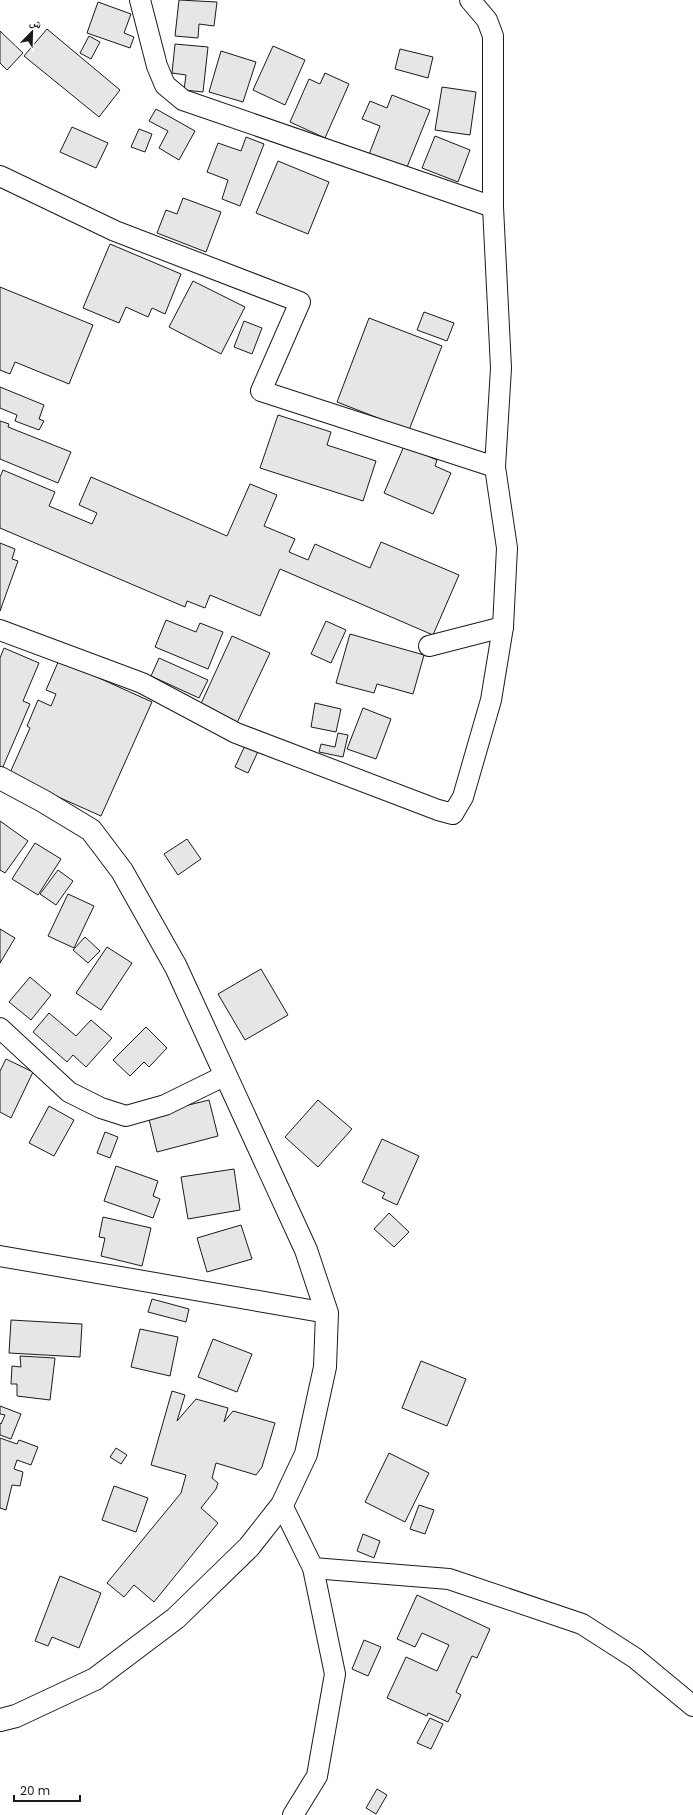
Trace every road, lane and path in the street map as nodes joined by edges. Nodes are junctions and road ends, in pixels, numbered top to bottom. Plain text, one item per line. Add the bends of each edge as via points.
1 (140, 0) edge
2 (470, 0) edge
3 (0, 176) edge
4 (493, 207) junction
5 (495, 467) junction
6 (503, 626) junction
7 (0, 630) edge
8 (429, 646) dead end
9 (0, 778) edge
10 (0, 1028) edge
11 (226, 1075) junction
12 (0, 1256) edge
13 (327, 1313) junction
14 (282, 1505) junction
15 (313, 1568) junction
16 (693, 1706) edge
17 (0, 1720) edge
18 (293, 1815) edge

1 - 4 street via 157,66 165,85 183,100
2 - 4 street via 487,20 493,36
3 - 5 street via 116,231 300,302 261,391
4 - 5 street via 500,368
5 - 6 street via 506,548
6 - 7 street via 491,700 463,797 453,814 236,732 142,683
6 - 8 street
9 - 11 main road via 91,830 122,871 176,966
10 - 11 street via 70,1092 101,1108 126,1116 165,1105
11 - 13 main road via 306,1250
12 - 13 street
13 - 14 main road via 325,1367 306,1454
14 - 15 street
14 - 17 main road via 250,1547 176,1618 95,1679 16,1716
15 - 16 street via 449,1579 582,1624 635,1658
15 - 18 street via 335,1674 317,1776

